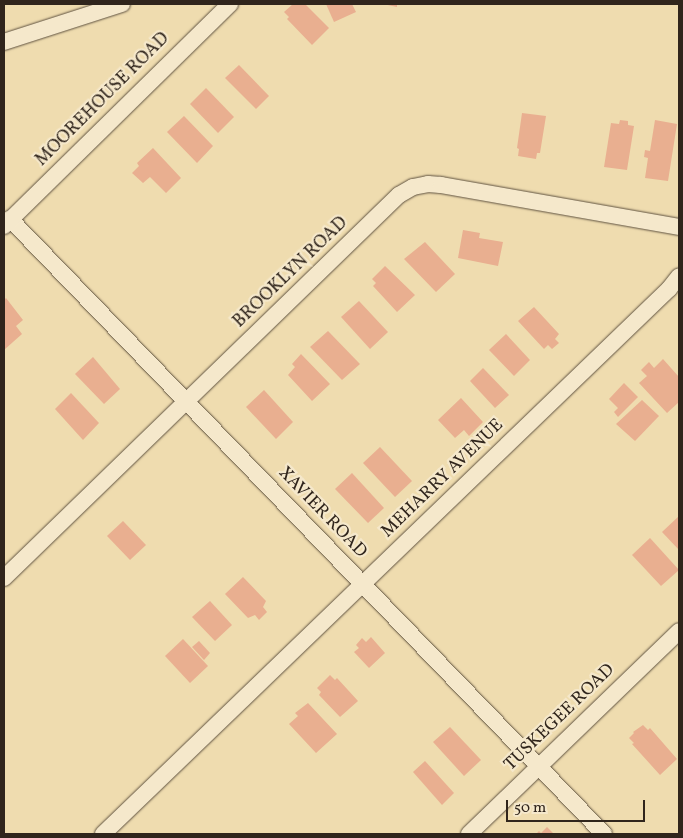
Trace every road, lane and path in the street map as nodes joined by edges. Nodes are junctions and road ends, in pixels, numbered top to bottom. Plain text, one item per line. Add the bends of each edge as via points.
1 (122, 4) edge
2 (230, 4) edge
3 (4, 42) edge
4 (7, 223) edge
5 (679, 227) edge
6 (679, 276) edge
7 (187, 401) junction
8 (4, 578) edge
9 (362, 585) junction
10 (679, 631) edge
11 (539, 767) junction
12 (103, 834) edge
13 (469, 834) edge
14 (604, 834) edge

1 - 3 street
2 - 4 street, MOOREHOUSE ROAD
4 - 7 street, XAVIER ROAD
5 - 7 street, BROOKLYN ROAD via 442,185 413,187 399,196
6 - 9 street, MEHARRY AVENUE
7 - 8 street, BROOKLYN ROAD
7 - 9 street, XAVIER ROAD
9 - 11 street, XAVIER ROAD
9 - 12 street, MEHARRY AVENUE
10 - 11 street, TUSKEGEE ROAD
11 - 13 street, TUSKEGEE ROAD
11 - 14 street, XAVIER ROAD

